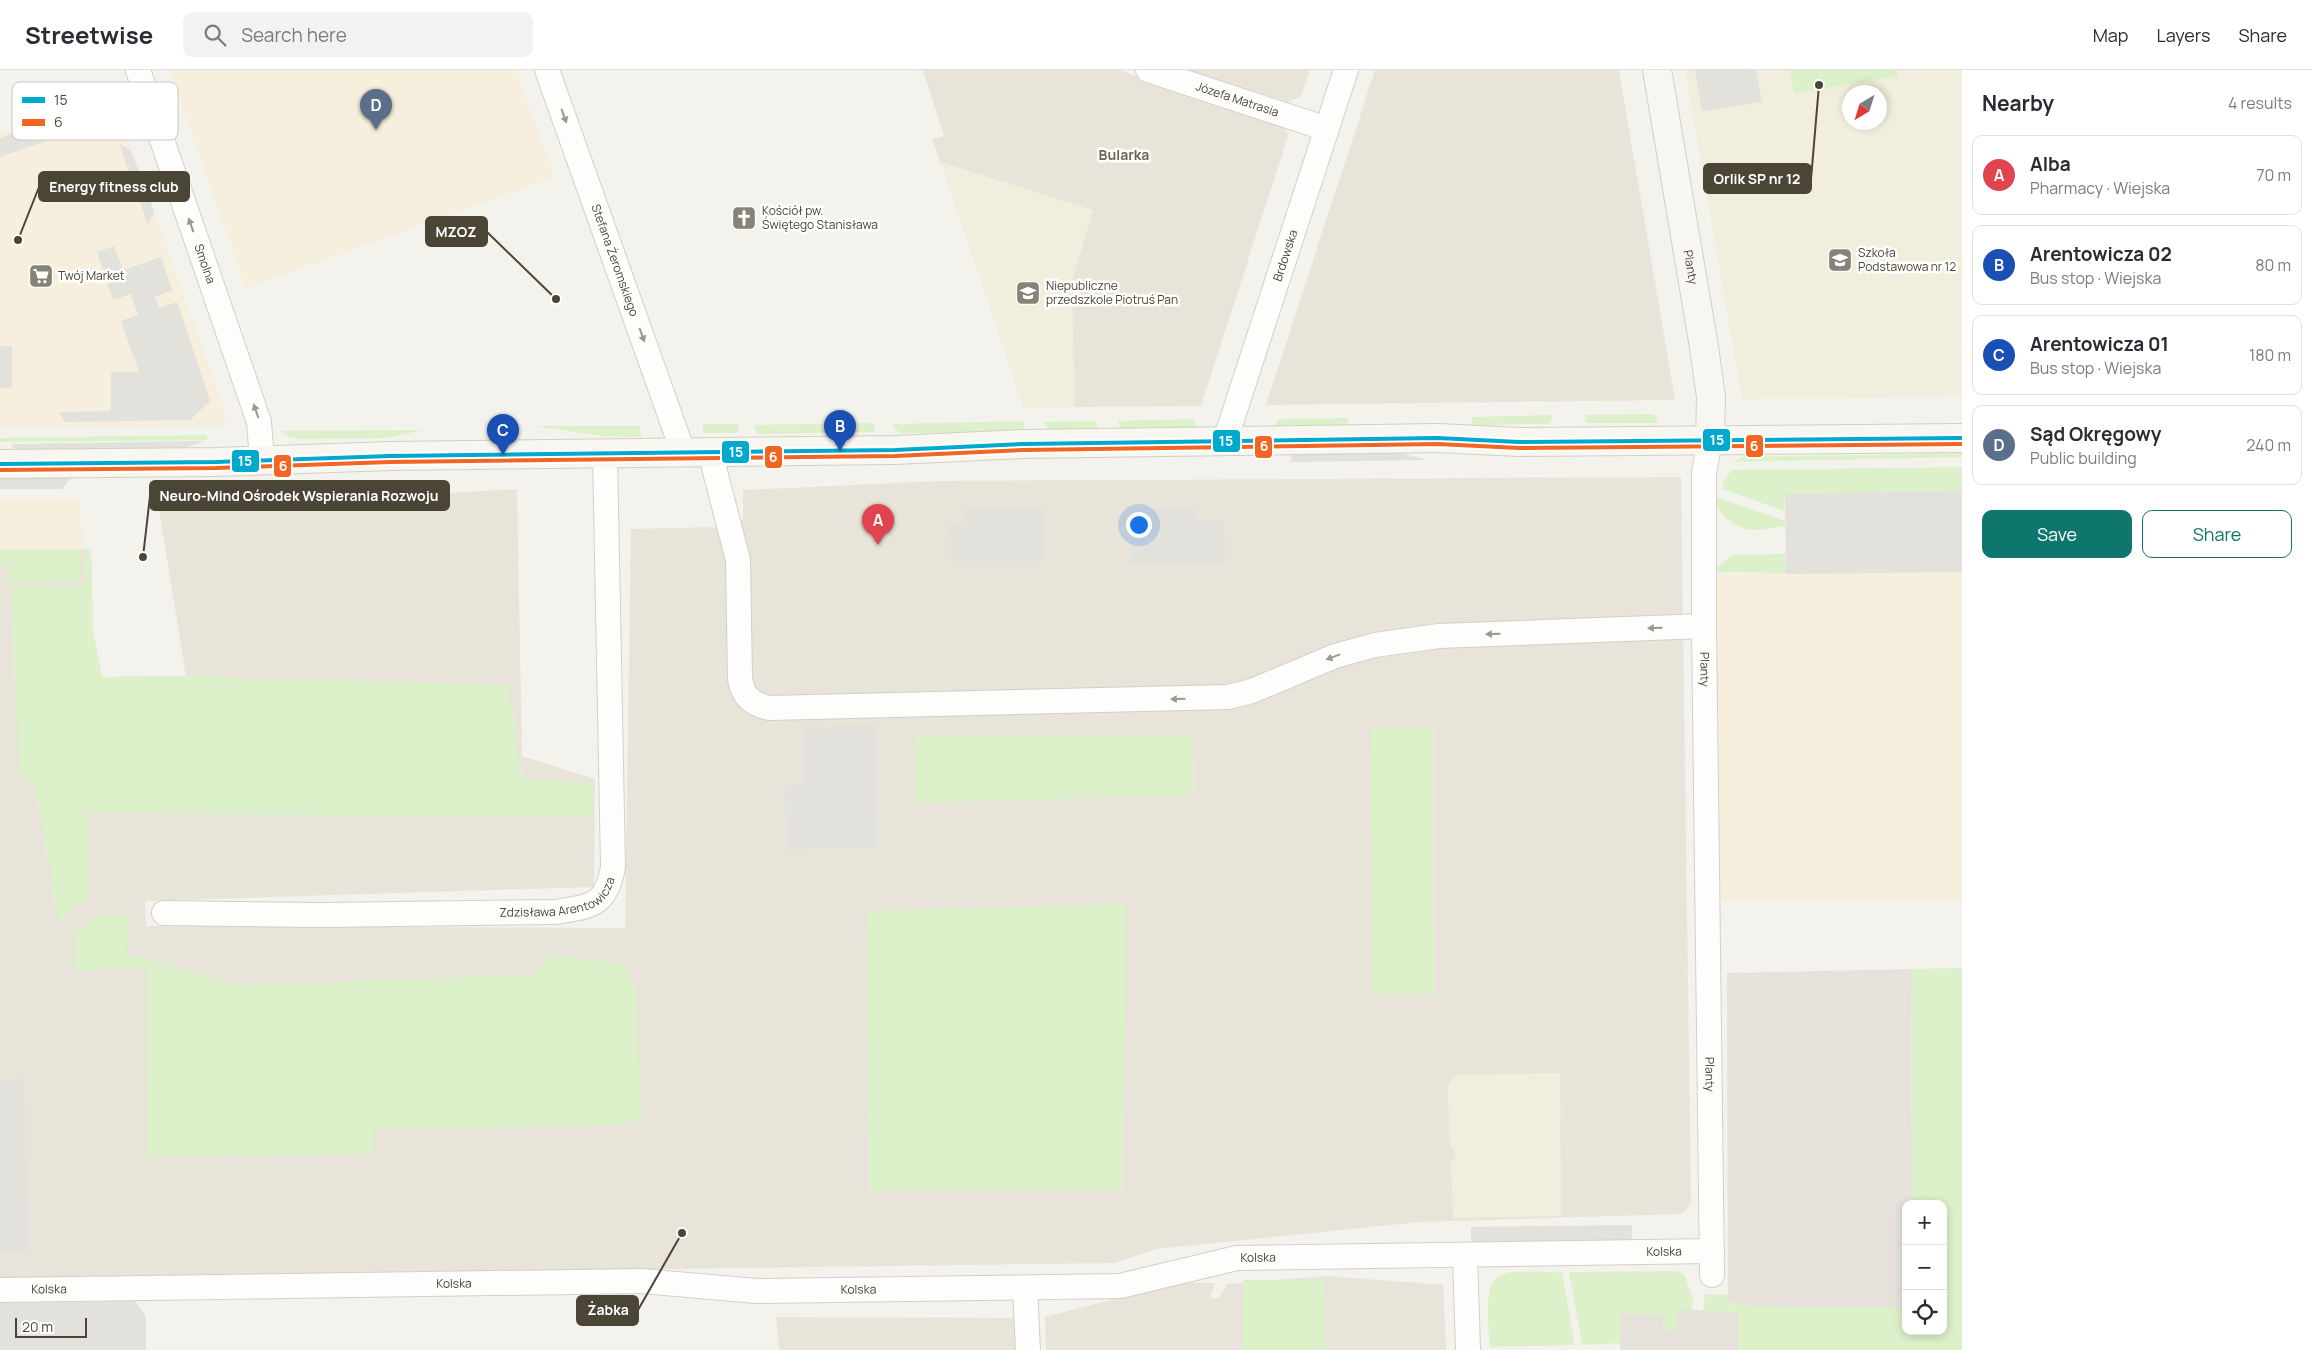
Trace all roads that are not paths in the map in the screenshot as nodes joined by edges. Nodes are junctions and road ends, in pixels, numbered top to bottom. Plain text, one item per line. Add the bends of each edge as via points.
1 (138, 70) edge
2 (548, 70) edge
3 (1148, 70) edge
4 (1346, 70) edge
5 (1657, 70) edge
6 (142, 82) edge
7 (1327, 129) junction
8 (162, 140) edge
9 (1962, 438) edge
10 (1710, 440) junction
11 (1225, 441) junction
12 (683, 452) junction
13 (710, 452) junction
14 (605, 453) junction
15 (262, 459) junction
16 (0, 464) edge
17 (1704, 626) junction
18 (164, 913) dead end
19 (1712, 1251) junction
20 (1465, 1255) junction
21 (1712, 1275) dead end
22 (1025, 1288) junction
23 (0, 1290) edge
24 (1028, 1350) edge
25 (1468, 1350) edge

6 -> 1 street, Smolna
2 -> 12 street, Stefana Żeromskiego
3 - 7 street, Józefa Matrasia
4 - 7 street, Brdowska
5 - 10 street, Planty via 1704,346 1711,397
7 - 11 street, Brdowska
15 -> 8 street, Smolna via 259,422
9 - 10 street
10 - 11 street via 1519,442 1438,438
10 - 17 street, Planty via 1704,473
11 - 13 street
12 - 13 street
12 - 14 street
17 -> 13 street via 1439,636 1384,644 1335,656 1228,697 769,708 758,706 742,690 738,560
14 - 15 street
14 - 18 street, Zdzisława Arentowicza via 613,867 609,887 602,897 585,907 556,912
15 - 16 street
17 - 19 street, Planty
19 - 20 street, Kolska
19 - 21 street, Planty
20 - 22 street, Kolska via 1237,1258 1120,1286
20 - 25 street
22 - 23 street, Kolska via 757,1290 642,1281
22 - 24 street

